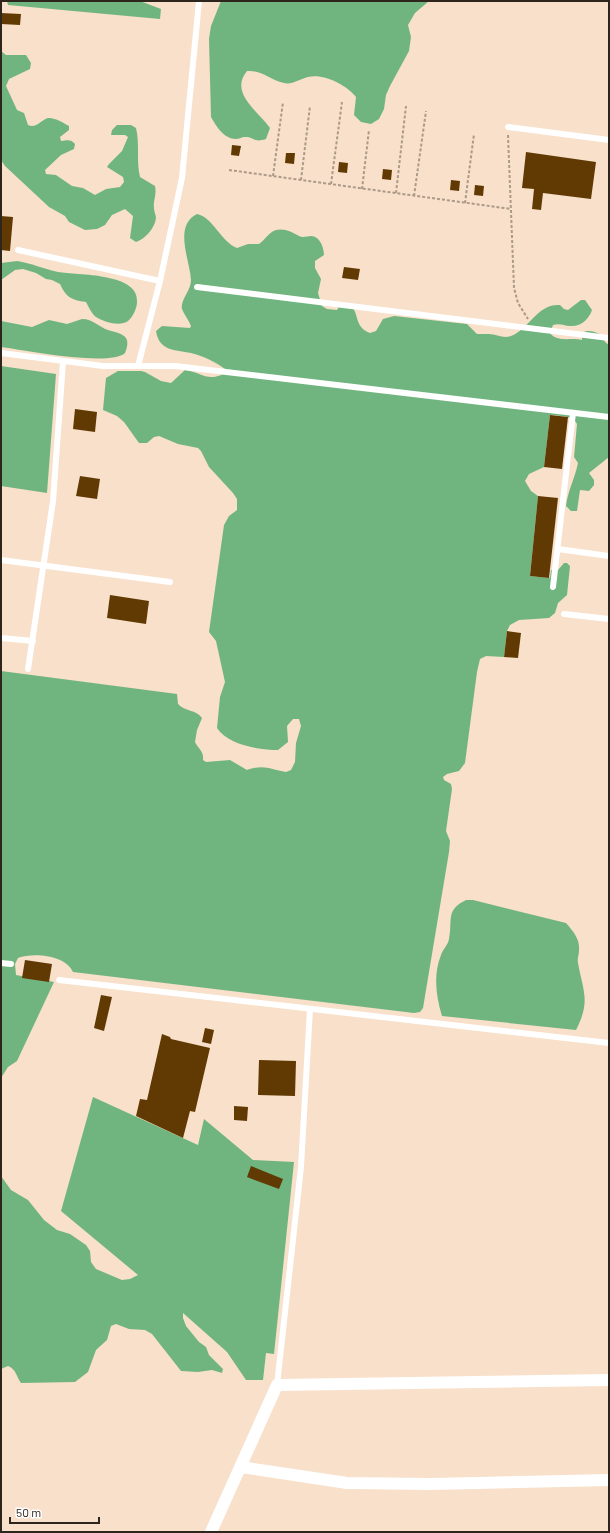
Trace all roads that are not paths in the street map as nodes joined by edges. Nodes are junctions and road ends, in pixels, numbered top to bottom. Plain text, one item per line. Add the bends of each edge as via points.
1 (199, 1) edge
2 (508, 127) road end
3 (609, 140) edge
4 (18, 250) dead end
5 (160, 281) junction
6 (196, 287) dead end
7 (609, 338) edge
8 (1, 353) edge
9 (63, 362) junction
10 (138, 366) junction
11 (572, 413) junction
12 (609, 417) edge
13 (558, 549) junction
14 (609, 556) edge
15 (1, 560) edge
16 (44, 565) junction
17 (170, 582) dead end
18 (553, 587) dead end
19 (564, 614) dead end
20 (609, 619) edge
21 (1, 638) edge
22 (33, 641) junction
23 (28, 670) dead end
24 (1, 963) edge
25 (11, 964) dead end
26 (60, 980) dead end
27 (310, 1009) junction
28 (609, 1044) edge
29 (609, 1380) edge
30 (277, 1385) junction
31 (241, 1468) junction
32 (609, 1480) edge
33 (211, 1532) edge

1 - 5 lane via 182,178
2 - 3 lane
4 - 5 lane
5 - 10 lane
6 - 7 lane
8 - 9 lane
9 - 10 lane
9 - 16 lane via 53,501
10 - 11 lane via 165,365
11 - 12 lane
11 - 13 lane
13 - 14 lane
13 - 18 lane
15 - 16 lane
16 - 17 lane
16 - 22 lane
19 - 20 lane
21 - 22 lane
22 - 23 lane
24 - 25 lane
26 - 27 lane
27 - 28 lane
27 - 30 lane via 301,1167
29 - 30 street
30 - 31 street
31 - 32 street via 347,1484
31 - 33 street

